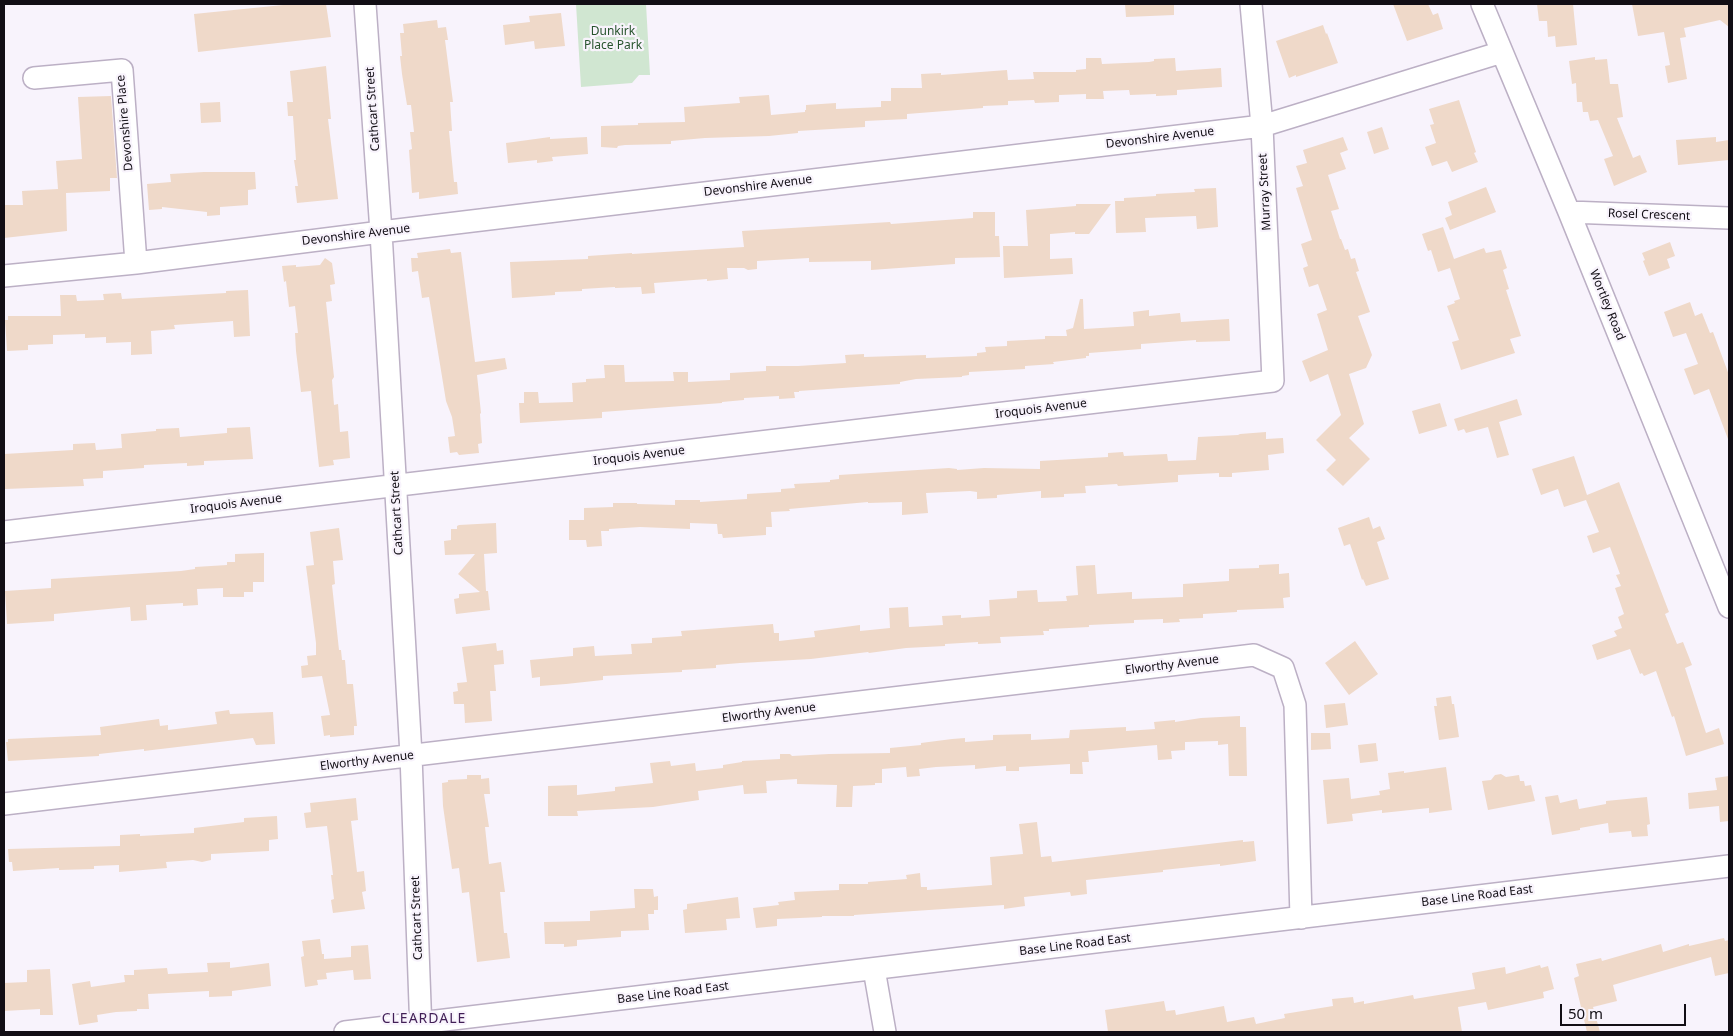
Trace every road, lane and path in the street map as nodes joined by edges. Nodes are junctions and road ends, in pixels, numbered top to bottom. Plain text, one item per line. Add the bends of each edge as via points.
1 (365, 4) edge
2 (1251, 4) edge
3 (1482, 4) edge
4 (1502, 52) junction
5 (34, 78) dead end
6 (1262, 126) junction
7 (1569, 212) junction
8 (1729, 218) edge
9 (381, 232) junction
10 (136, 263) junction
11 (4, 276) edge
12 (1274, 381) joint
13 (396, 484) junction
14 (4, 532) edge
15 (1729, 607) edge
16 (411, 756) junction
17 (4, 804) edge
18 (1729, 866) edge
19 (1301, 918) junction
20 (874, 969) junction
21 (421, 1028) edge
22 (345, 1032) edge
23 (885, 1032) edge

1 - 9 street, Cathcart Street
2 - 6 street, Murray Street
3 - 4 street, Wortley Road
4 - 6 street, Devonshire Avenue
4 - 7 street, Wortley Road
5 - 10 street, Devonshire Place via 122,70
6 - 9 street, Devonshire Avenue
6 - 12 street, Murray Street
7 - 8 street, Rosel Crescent
7 - 15 street, Wortley Road
9 - 10 street, Devonshire Avenue
9 - 13 street, Cathcart Street
10 - 11 street, Devonshire Avenue
12 - 13 street, Iroquois Avenue
13 - 14 street, Iroquois Avenue
13 - 16 street, Cathcart Street
16 - 17 street, Elworthy Avenue
16 - 19 street, Elworthy Avenue via 1254,655 1283,668 1295,705
16 - 21 street, Cathcart Street
18 - 19 street, Base Line Road East
19 - 20 street, Base Line Road East
20 - 21 street, Base Line Road East
20 - 23 street
21 - 22 street, Base Line Road East

